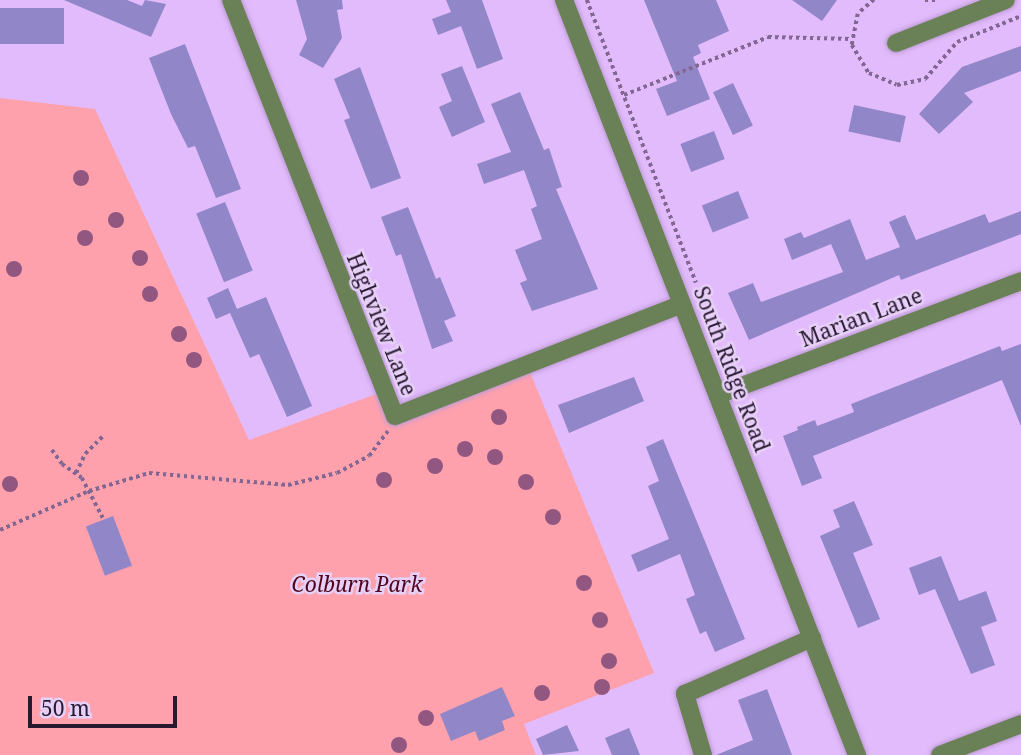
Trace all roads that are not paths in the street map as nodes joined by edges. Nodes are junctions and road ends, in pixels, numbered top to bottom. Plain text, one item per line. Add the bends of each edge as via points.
1 (231, 0) edge
2 (564, 0) edge
3 (1006, 0) edge
4 (896, 43) dead end
5 (1021, 281) edge
6 (682, 304) junction
7 (718, 395) junction
8 (812, 638) junction
9 (1021, 724) edge
10 (703, 755) edge
11 (857, 755) edge
12 (940, 755) edge

1 - 6 street, Highview Lane via 395,416
2 - 6 street, South Ridge Road
3 - 4 street
5 - 7 street, Marian Lane
6 - 7 street, South Ridge Road
7 - 8 street, South Ridge Road
8 - 10 street via 685,694
8 - 11 street, South Ridge Road
9 - 12 street

